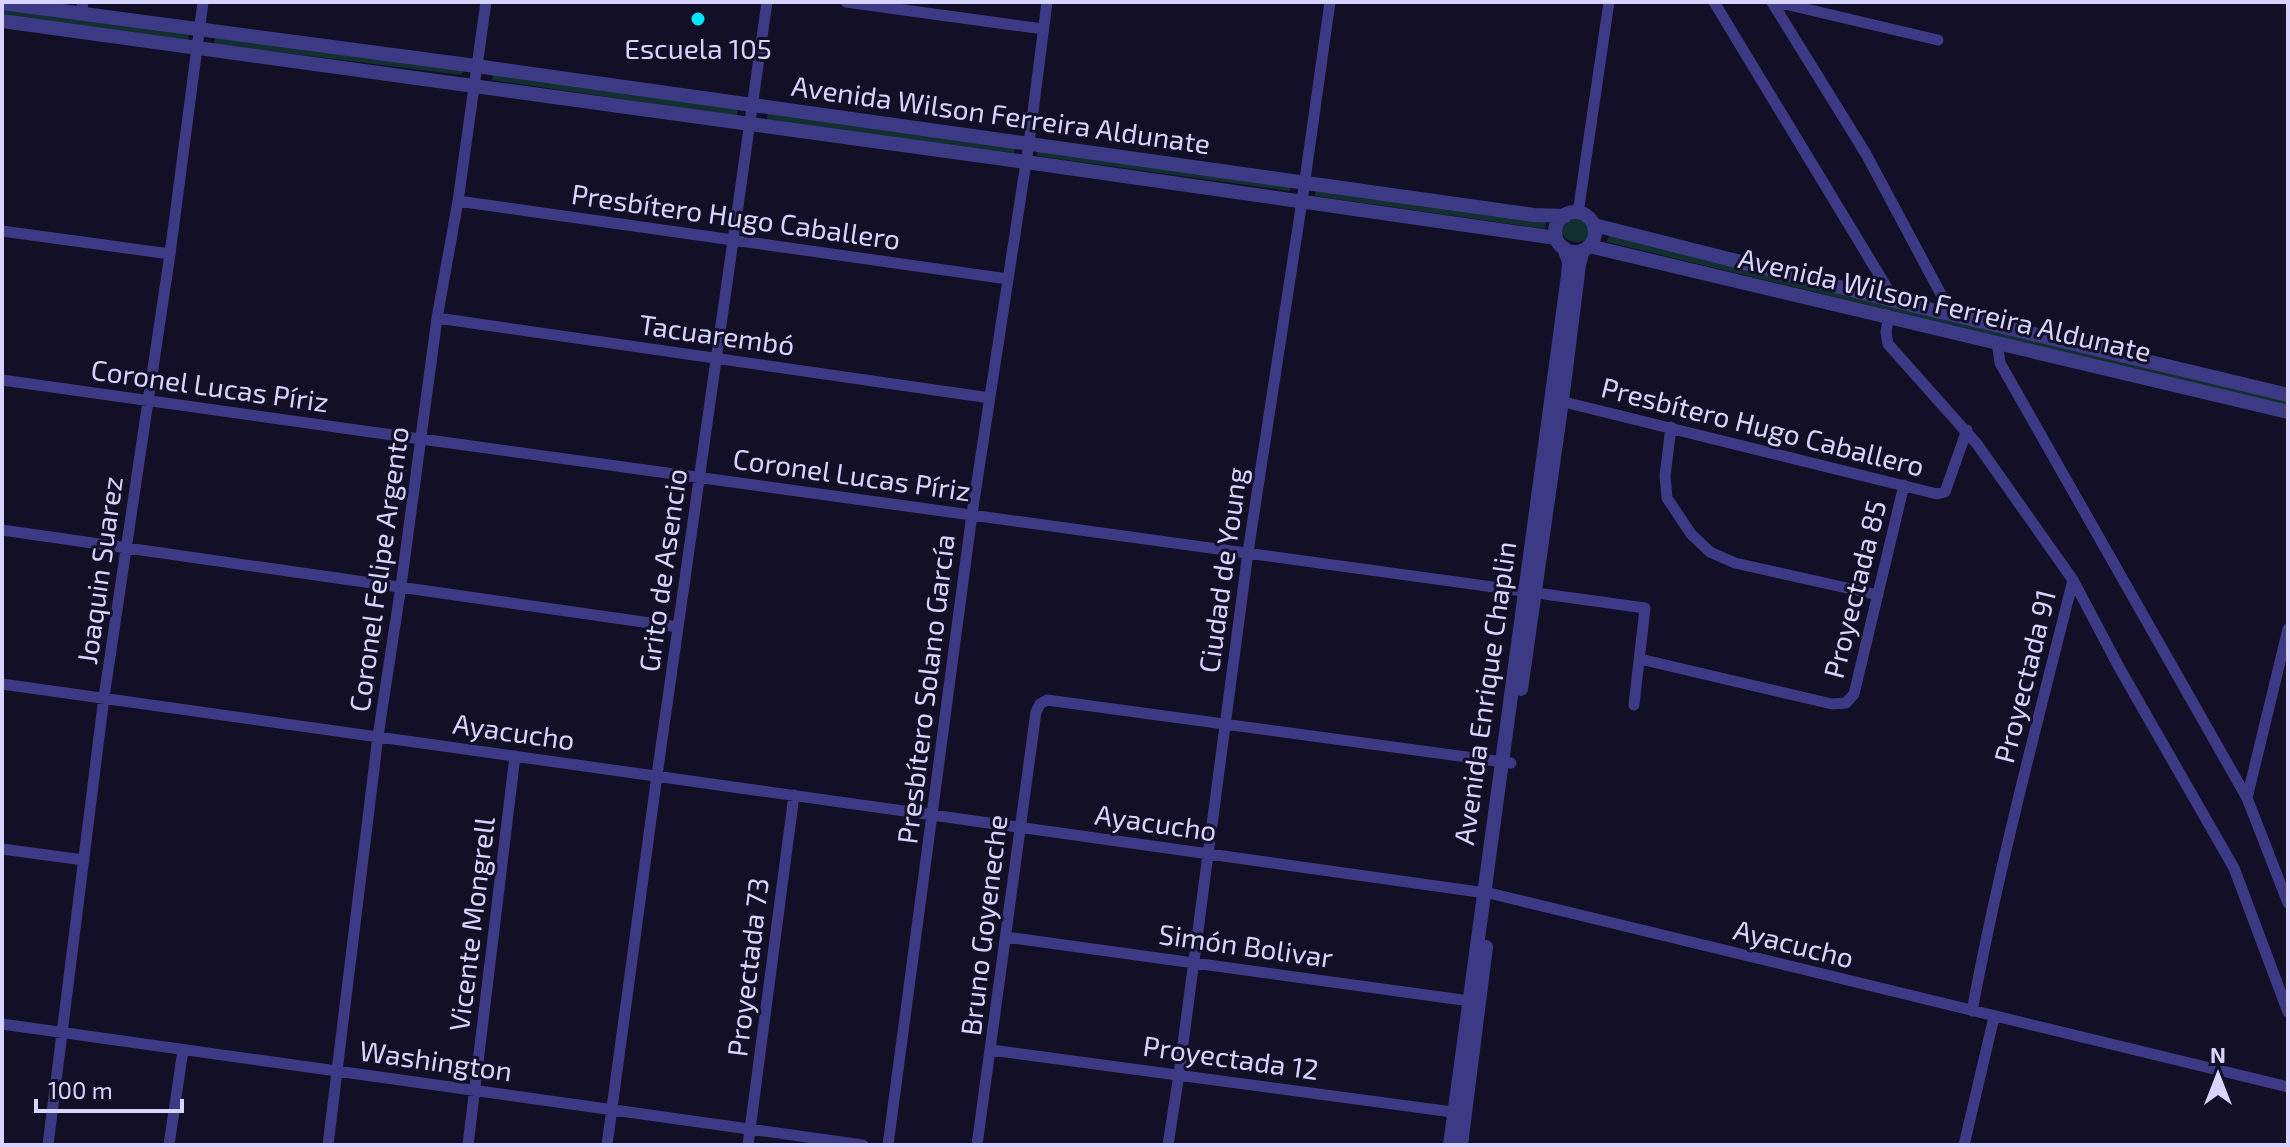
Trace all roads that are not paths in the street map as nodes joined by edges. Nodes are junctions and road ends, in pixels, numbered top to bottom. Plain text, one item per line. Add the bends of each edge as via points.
1 (203, 2) edge
2 (486, 2) edge
3 (767, 2) edge
4 (846, 2) edge
5 (1047, 2) edge
6 (1330, 2) edge
7 (1609, 2) edge
8 (1714, 2) edge
9 (1774, 2) edge
10 (2, 3) edge
11 (82, 8) edge
12 (2, 21) edge
13 (1043, 29) junction
14 (200, 30) junction
15 (1938, 40) dead end
16 (197, 49) junction
17 (476, 66) junction
18 (473, 85) junction
19 (751, 106) junction
20 (748, 125) junction
21 (1029, 143) junction
22 (1026, 162) junction
23 (1304, 182) junction
24 (458, 201) junction
25 (1302, 201) junction
26 (1571, 214) junction
27 (1594, 225) junction
28 (2, 231) edge
29 (732, 240) junction
30 (1560, 243) junction
31 (1586, 248) junction
32 (170, 254) junction
33 (1008, 279) junction
34 (1895, 301) junction
35 (1951, 313) junction
36 (1889, 316) junction
37 (437, 318) junction
38 (1997, 342) junction
39 (716, 358) junction
40 (2, 380) edge
41 (2288, 395) edge
42 (990, 398) junction
43 (148, 400) junction
44 (1557, 400) junction
45 (2288, 412) edge
46 (1671, 427) junction
47 (1967, 430) junction
48 (421, 439) junction
49 (700, 478) junction
50 (1904, 485) junction
51 (972, 514) junction
52 (2, 530) edge
53 (127, 548) junction
54 (1248, 552) junction
55 (2073, 580) junction
56 (401, 586) junction
57 (1529, 590) junction
58 (1878, 595) junction
59 (678, 627) junction
60 (2288, 629) edge
61 (1640, 659) junction
62 (2, 684) edge
63 (104, 697) junction
64 (1634, 705) dead end
65 (1224, 724) junction
66 (378, 736) junction
67 (515, 756) junction
68 (1506, 763) junction
69 (657, 775) junction
70 (794, 795) junction
71 (2247, 798) junction
72 (933, 814) junction
73 (1020, 827) junction
74 (2, 849) edge
75 (1207, 853) junction
76 (84, 860) junction
77 (1488, 893) junction
78 (2288, 903) edge
79 (1006, 937) junction
80 (1194, 962) junction
81 (1474, 1002) junction
82 (1972, 1011) junction
83 (2288, 1012) edge
84 (1994, 1017) junction
85 (2, 1024) edge
86 (63, 1033) junction
87 (183, 1050) junction
88 (991, 1050) junction
89 (338, 1070) junction
90 (1179, 1074) junction
91 (2288, 1087) edge
92 (476, 1090) junction
93 (612, 1110) junction
94 (1460, 1113) junction
95 (750, 1129) junction
96 (48, 1145) edge
97 (169, 1145) edge
98 (328, 1145) edge
99 (468, 1145) edge
100 (607, 1145) edge
101 (748, 1145) edge
102 (863, 1145) edge
103 (888, 1145) edge
104 (977, 1145) edge
105 (1168, 1145) edge
106 (1450, 1145) edge
107 (1461, 1145) edge
108 (1964, 1145) edge

1 - 14 street, Joaquin Suarez
2 - 17 street, Coronel Felipe Argento
3 - 19 street, Grito de Asencio
4 - 13 street
5 - 13 street, Presbítero Solano García
6 - 23 street, Ciudad de Young
7 - 26 street
8 - 34 street
9 - 15 street
9 - 35 street via 1866,154
10 - 11 street, Avenida Wilson Ferreira Aldunate
11 - 14 street, Avenida Wilson Ferreira Aldunate
12 - 16 street, Avenida Wilson Ferreira Aldunate
13 - 21 street, Presbítero Solano García
14 - 16 street, Joaquin Suarez
14 - 17 street, Avenida Wilson Ferreira Aldunate
16 - 18 street, Avenida Wilson Ferreira Aldunate
16 - 32 street, Joaquin Suarez
17 - 18 street, Coronel Felipe Argento
17 - 19 street, Avenida Wilson Ferreira Aldunate
18 - 20 street, Avenida Wilson Ferreira Aldunate
18 - 24 street, Coronel Felipe Argento
19 - 20 street, Grito de Asencio
19 - 21 street, Avenida Wilson Ferreira Aldunate
20 - 22 street, Avenida Wilson Ferreira Aldunate
20 - 29 street, Grito de Asencio
21 - 22 street, Presbítero Solano García
21 - 23 street, Avenida Wilson Ferreira Aldunate
22 - 25 street, Avenida Wilson Ferreira Aldunate
22 - 33 street, Presbítero Solano García
23 - 25 street, Ciudad de Young
23 - 26 street, Avenida Wilson Ferreira Aldunate via 1534,215
24 - 29 street, Presbítero Hugo Caballero
24 - 37 street, Coronel Felipe Argento
25 - 30 street, Avenida Wilson Ferreira Aldunate
25 - 54 street, Ciudad de Young
26 - 27 street via 1587,217
26 - 30 street via 1557,226
27 - 31 street
27 - 34 street, Avenida Wilson Ferreira Aldunate
28 - 32 street
29 - 33 street, Presbítero Hugo Caballero
29 - 39 street, Grito de Asencio
30 - 31 street via 1573,252
30 - 44 street, Avenida Enrique Chaplin via 1569,262
31 - 36 street, Avenida Wilson Ferreira Aldunate
31 - 44 street, Avenida Enrique Chaplin
32 - 43 street, Joaquin Suarez
33 - 42 street, Presbítero Solano García
34 - 35 street, Avenida Wilson Ferreira Aldunate
35 - 41 street, Avenida Wilson Ferreira Aldunate
36 - 38 street, Avenida Wilson Ferreira Aldunate
36 - 47 street, Proyectada 91 via 1888,344
37 - 39 street, Tacuarembó
37 - 48 street, Coronel Felipe Argento
38 - 45 street, Avenida Wilson Ferreira Aldunate
38 - 71 street via 2000,363
39 - 42 street, Tacuarembó
39 - 49 street, Grito de Asencio
40 - 43 street, Coronel Lucas Píriz
42 - 51 street, Presbítero Solano García
43 - 48 street, Coronel Lucas Píriz
43 - 53 street, Joaquin Suarez
44 - 46 street, Presbítero Hugo Caballero
44 - 57 street, Avenida Enrique Chaplin
46 - 50 street, Presbítero Hugo Caballero
46 - 58 street via 1667,498 1710,552 1735,563
47 - 50 street, Presbítero Hugo Caballero via 1945,492
47 - 55 street, Proyectada 91
48 - 49 street, Coronel Lucas Píriz
48 - 56 street, Coronel Felipe Argento
49 - 51 street, Coronel Lucas Píriz
49 - 59 street, Grito de Asencio
50 - 58 street, Proyectada 85
51 - 54 street, Coronel Lucas Píriz
51 - 72 street, Presbítero Solano García
52 - 53 street
53 - 56 street
53 - 63 street, Joaquin Suarez
54 - 57 street, Coronel Lucas Píriz
54 - 65 street, Ciudad de Young
55 - 82 street, Proyectada 91
55 - 83 street via 2234,868
56 - 59 street
56 - 66 street, Coronel Felipe Argento
57 - 61 street, Coronel Lucas Píriz via 1645,608
57 - 68 street, Avenida Enrique Chaplin
58 - 61 street, Proyectada 85 via 1854,694 1846,703
59 - 69 street, Grito de Asencio
60 - 71 street
61 - 64 street, Coronel Lucas Píriz
62 - 63 street, Ayacucho
63 - 66 street, Ayacucho
63 - 76 street, Joaquin Suarez
65 - 68 street
65 - 73 street, Bruno Goyeneche via 1047,700 1036,712
65 - 75 street, Ciudad de Young
66 - 67 street, Ayacucho
66 - 89 street, Coronel Felipe Argento
67 - 69 street, Ayacucho
67 - 92 street, Vicente Mongrell
68 - 77 street, Avenida Enrique Chaplin
69 - 70 street, Ayacucho
69 - 93 street, Grito de Asencio
70 - 72 street, Ayacucho
70 - 95 street, Proyectada 73
71 - 78 street
72 - 73 street, Ayacucho
72 - 103 street, Presbítero Solano García
73 - 75 street, Ayacucho
73 - 79 street, Bruno Goyeneche
74 - 76 street
75 - 77 street, Ayacucho
75 - 80 street, Ciudad de Young
76 - 86 street, Joaquin Suarez
77 - 81 street, Avenida Enrique Chaplin
77 - 82 street, Ayacucho
79 - 80 street, Simón Bolivar
79 - 88 street, Bruno Goyeneche
80 - 81 street, Simón Bolivar
80 - 90 street, Ciudad de Young
81 - 94 street, Avenida Enrique Chaplin
82 - 84 street, Ayacucho
84 - 91 street, Ayacucho
84 - 108 street
85 - 86 street, Washington
86 - 87 street, Washington
86 - 96 street, Joaquin Suarez
87 - 89 street, Washington
87 - 97 street
88 - 90 street, Proyectada 12
88 - 104 street, Bruno Goyeneche
89 - 92 street, Washington
89 - 98 street, Coronel Felipe Argento
90 - 94 street, Proyectada 12
90 - 105 street, Ciudad de Young
92 - 93 street, Washington
92 - 99 street, Vicente Mongrell
93 - 95 street, Washington
93 - 100 street, Grito de Asencio
94 - 106 street, Avenida Enrique Chaplin
94 - 107 street, Avenida Enrique Chaplin
95 - 101 street, Proyectada 73
95 - 102 street, Washington

